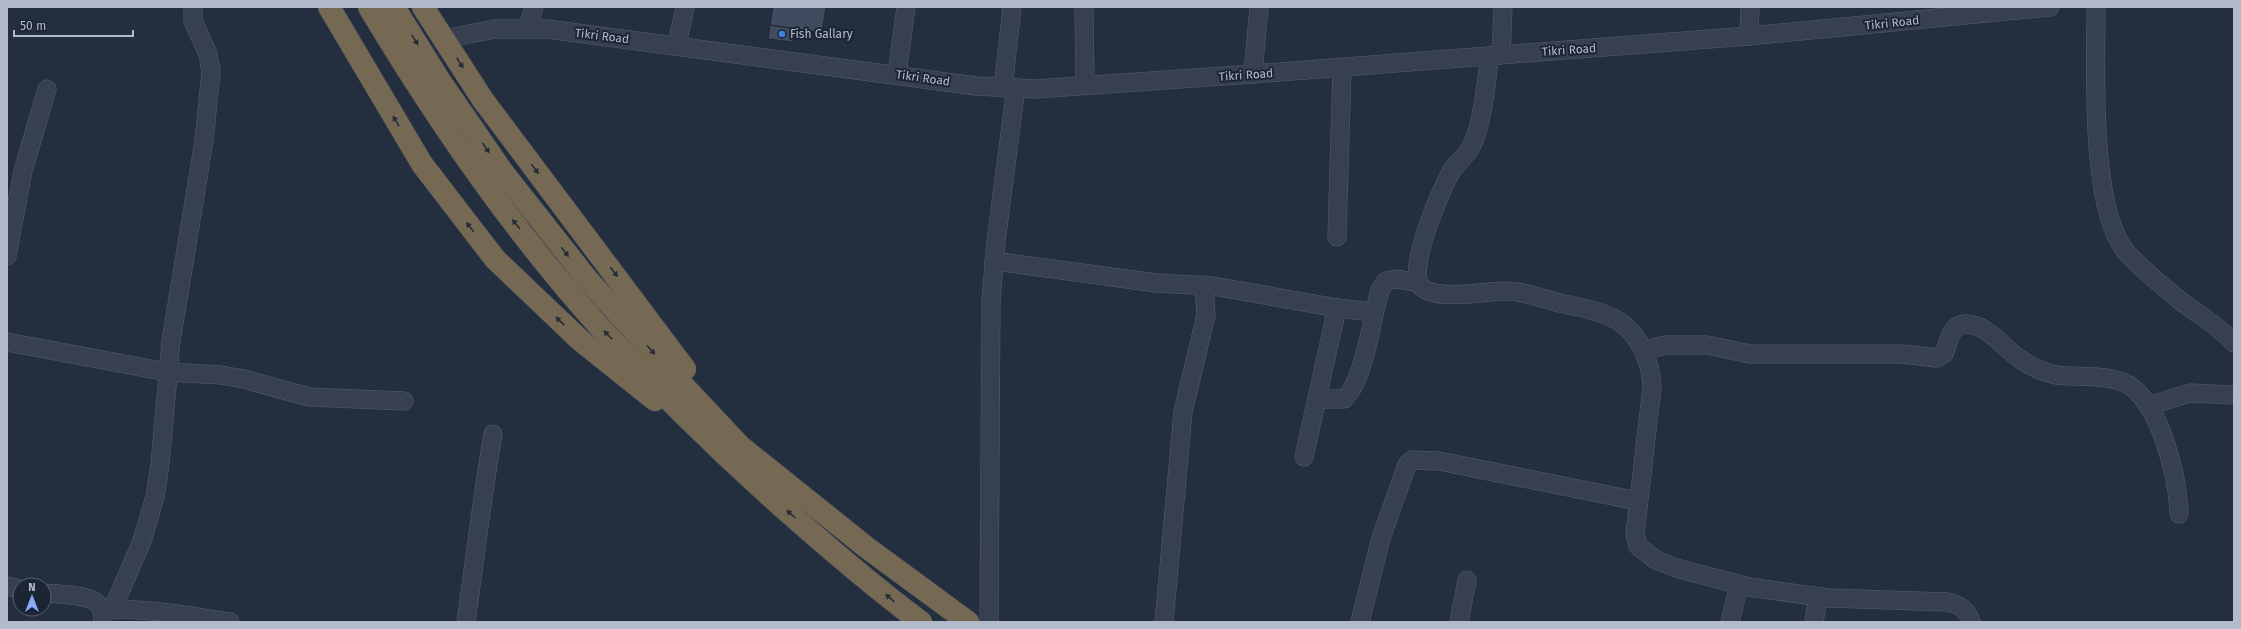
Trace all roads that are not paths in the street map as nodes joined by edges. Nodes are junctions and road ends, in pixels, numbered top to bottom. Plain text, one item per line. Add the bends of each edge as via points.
1 (193, 7) edge
2 (328, 7) edge
3 (369, 7) edge
4 (394, 7) edge
5 (423, 7) edge
6 (534, 7) edge
7 (685, 7) edge
8 (906, 7) edge
9 (1012, 7) edge
10 (1084, 7) edge
11 (1259, 7) edge
12 (1503, 7) edge
13 (1750, 7) edge
14 (2050, 7) edge
15 (2096, 7) edge
16 (528, 28) junction
17 (1749, 36) junction
18 (444, 39) junction
19 (677, 45) junction
20 (1496, 56) junction
21 (1342, 68) junction
22 (896, 74) junction
23 (1253, 74) junction
24 (1085, 85) junction
25 (1010, 88) junction
26 (47, 89) dead end
27 (1337, 237) dead end
28 (7, 256) edge
29 (994, 261) junction
30 (1419, 283) junction
31 (1204, 285) junction
32 (1337, 308) junction
33 (1374, 312) junction
34 (2228, 331) edge
35 (7, 342) edge
36 (2234, 343) edge
37 (1644, 351) junction
38 (167, 372) junction
39 (2234, 395) edge
40 (1317, 399) junction
41 (404, 401) dead end
42 (2148, 406) junction
43 (493, 434) dead end
44 (736, 453) junction
45 (1304, 457) dead end
46 (1638, 501) junction
47 (2179, 514) dead end
48 (1467, 580) dead end
49 (1739, 584) junction
50 (52, 594) edge
51 (1818, 597) junction
52 (106, 613) edge
53 (230, 622) edge
54 (466, 622) edge
55 (921, 622) edge
56 (968, 622) edge
57 (989, 622) edge
58 (1164, 622) edge
59 (1360, 622) edge
60 (1459, 622) edge
61 (1730, 622) edge
62 (1814, 622) edge
63 (1971, 622) edge

1 - 38 street via 193,21 208,54 211,71 204,141
44 -> 2 highway via 580,340 495,258 422,164
44 -> 3 highway via 598,325 516,225 441,122
4 -> 44 highway via 440,81 502,172 577,267 674,375
5 - 18 highway
6 - 16 street
7 - 19 street
8 - 22 street
9 - 25 street
10 - 24 street
11 - 23 street
12 - 20 street
13 - 17 street
14 - 17 street, Tikri Road
15 - 34 street via 2100,167 2106,207 2115,237 2142,268 2182,302
16 - 18 street, Tikri Road via 495,29
16 - 19 street, Tikri Road
17 - 20 street, Tikri Road
18 -> 44 highway via 483,100 629,292
19 - 22 street, Tikri Road
20 - 21 street, Tikri Road
20 - 30 street via 1472,146 1444,184 1423,237
21 - 23 street, Tikri Road
21 - 27 street
22 - 25 street, Tikri Road
23 - 24 street, Tikri Road
24 - 25 street, Tikri Road
25 - 29 street
26 - 28 street via 23,171
29 - 31 street via 1156,283
29 - 57 street via 991,300
30 - 33 street via 1397,279 1386,281 1380,290
30 - 37 street via 1427,291 1438,294 1508,291 1597,312 1625,325
31 - 32 street
31 - 58 street via 1206,315 1183,412
32 - 33 street
32 - 40 street
33 - 40 street via 1358,378 1352,392 1344,399
34 - 36 street
35 - 38 street
37 - 42 street via 1665,345 1707,345 1750,354 1904,354 1936,358 1944,354 1950,334 1955,328 1963,324 1972,324 1983,328 2038,370 2056,375 2123,382 2133,388
37 - 46 street via 1651,370 1652,388
38 - 41 street via 244,379 309,397
38 - 52 street via 155,497 142,541
39 - 42 street via 2190,393
40 - 45 street
42 - 47 street via 2172,471
43 - 54 street via 482,496
55 -> 44 highway via 848,564
44 - 56 highway
46 - 49 street via 1635,534 1638,546 1645,553 1676,568
46 - 59 street via 1439,461 1412,460 1407,465 1388,514
48 - 60 street
49 - 51 street
49 - 61 street
50 - 52 street via 96,601
51 - 62 street
51 - 63 street via 1948,602 1962,607 1968,613
52 - 53 street via 159,611

